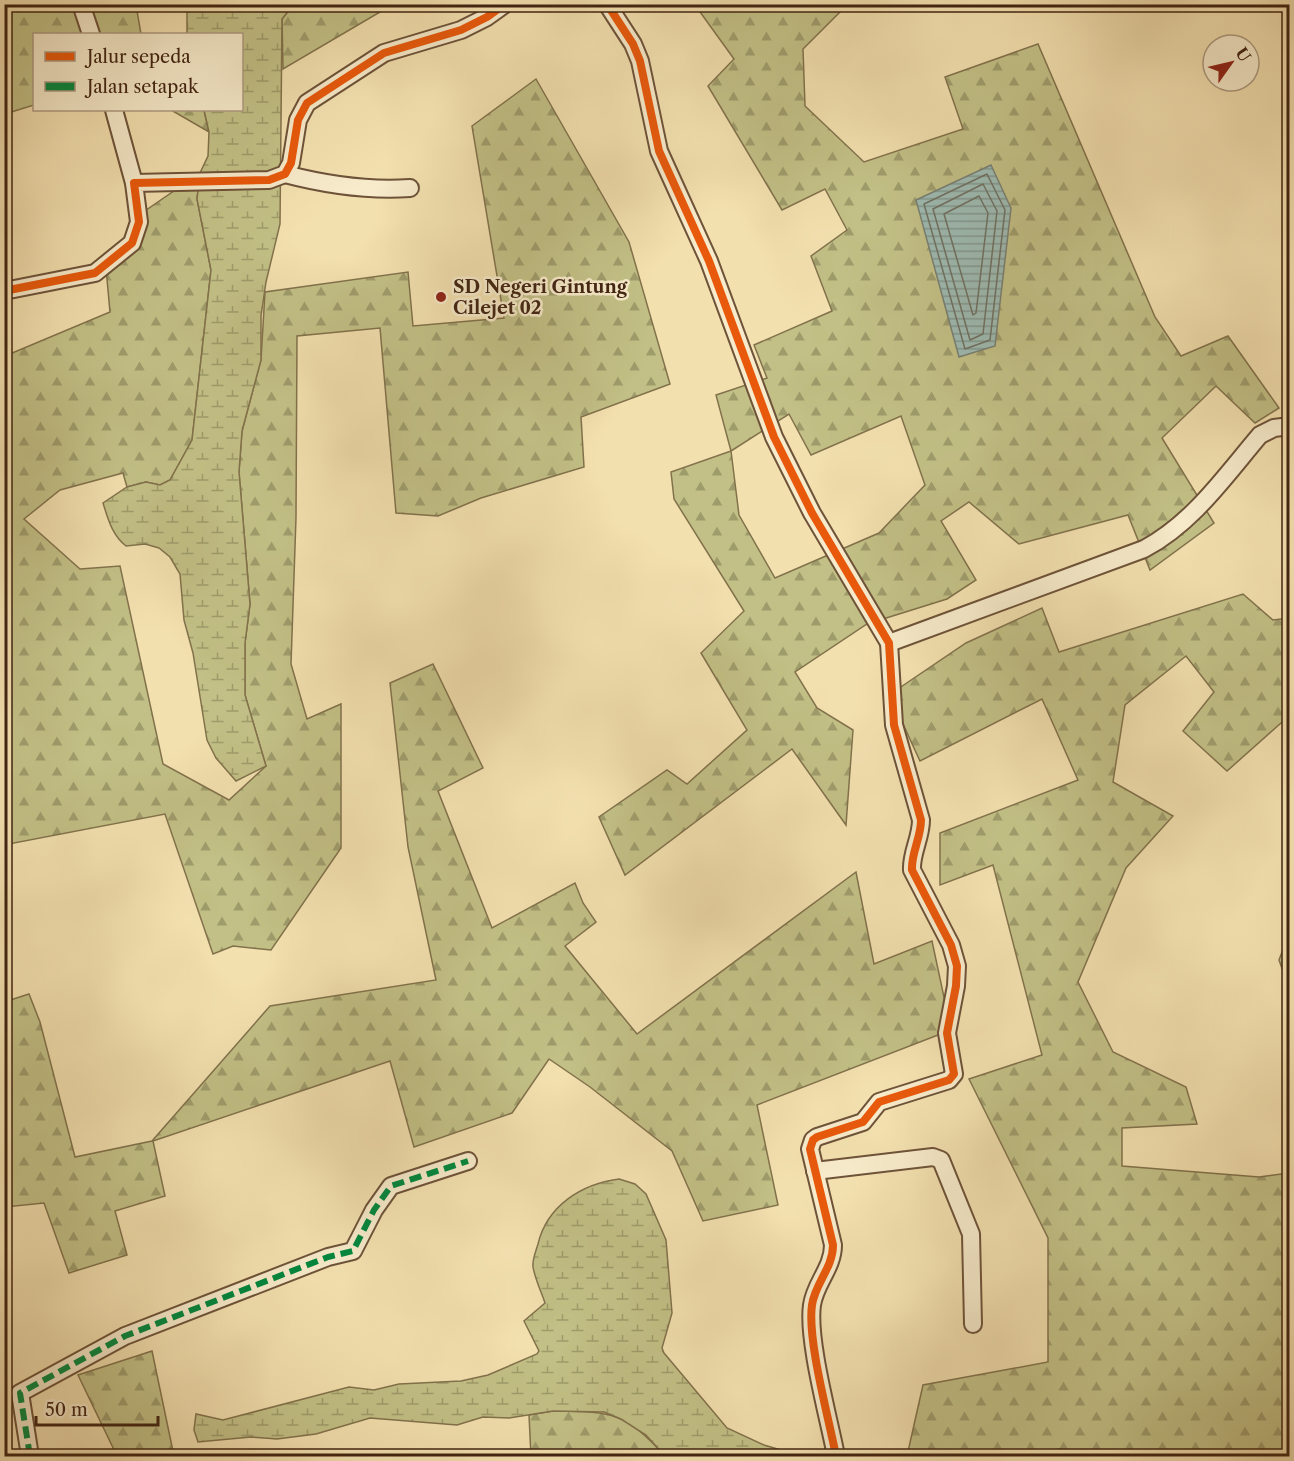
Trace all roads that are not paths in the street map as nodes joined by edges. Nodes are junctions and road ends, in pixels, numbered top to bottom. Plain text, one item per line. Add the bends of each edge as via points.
1 (81, 4) edge
2 (505, 4) edge
3 (607, 4) edge
4 (91, 33) edge
5 (114, 111) edge
6 (285, 174) junction
7 (134, 183) junction
8 (410, 188) dead end
9 (4, 291) edge
10 (1290, 426) edge
11 (889, 643) junction
12 (468, 1161) dead end
13 (815, 1171) junction
14 (973, 1324) dead end
15 (30, 1456) edge
16 (836, 1456) edge

1 - 4 street
2 - 6 street via 461,30 384,52 307,103 298,120 291,163
3 - 11 street via 640,62 658,151 709,261 774,437 812,513
5 - 7 street
6 - 7 street via 269,180
6 - 8 street via 326,185 380,190
7 - 9 street via 139,222 132,243 95,273
10 - 11 street via 1260,435 1185,522 1144,549
11 - 13 street via 894,725 921,820 912,870 951,945 957,966 947,1033 954,1074 948,1080 879,1102 863,1122 817,1137 810,1149
12 - 15 street via 391,1186 352,1251 125,1336 20,1393
13 - 14 street via 933,1157 941,1160 970,1234
13 - 16 street via 833,1258 812,1304 811,1327

